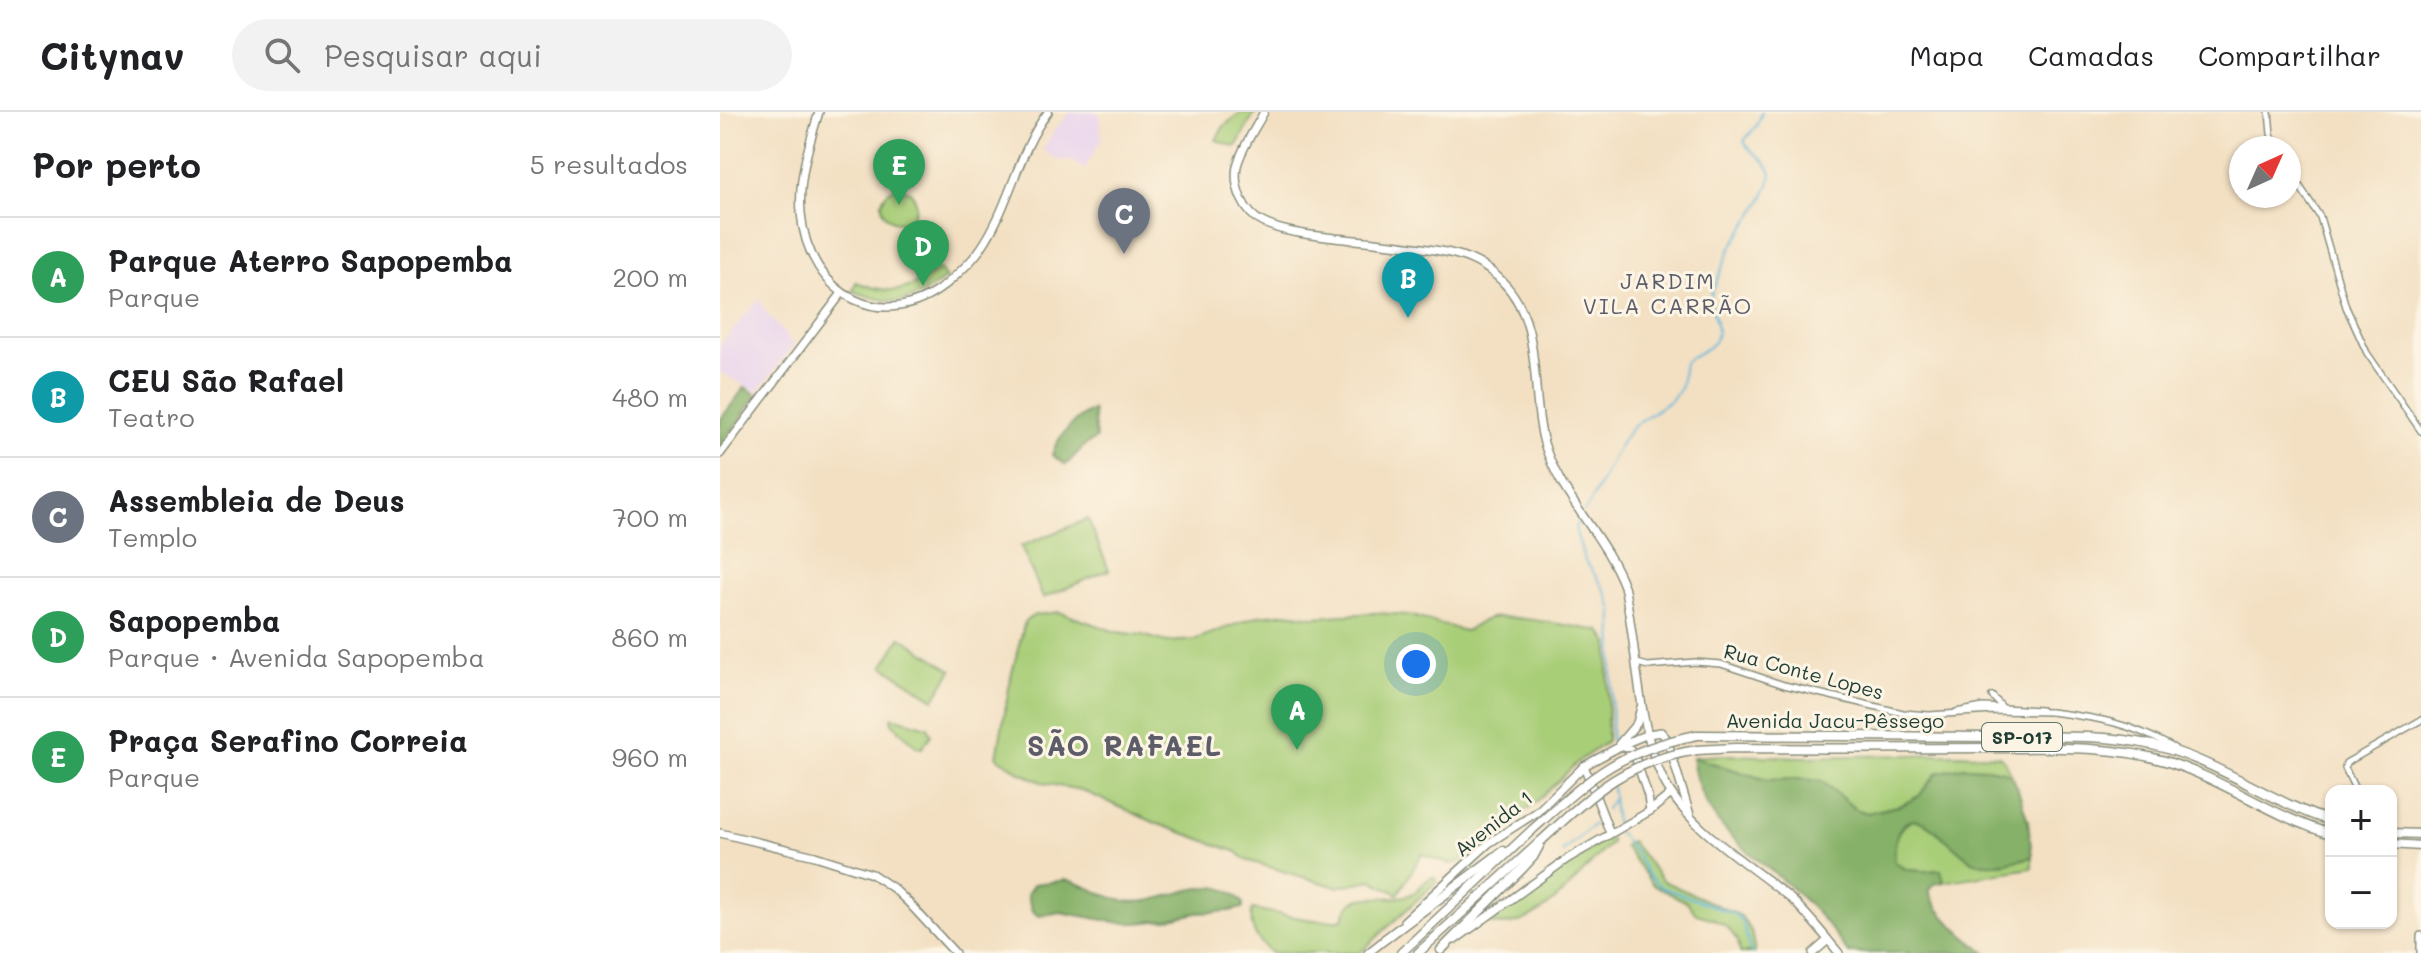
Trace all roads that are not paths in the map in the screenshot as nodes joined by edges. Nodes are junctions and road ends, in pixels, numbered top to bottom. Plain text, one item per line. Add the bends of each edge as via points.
1 (819, 112) edge
2 (1048, 112) edge
3 (1264, 112) edge
4 (2269, 112) edge
5 (2272, 136) edge
6 (2301, 188) edge
7 (842, 293) junction
8 (2421, 431) edge
9 (720, 454) edge
10 (1637, 663) junction
11 (1648, 666) junction
12 (1639, 674) junction
13 (1642, 697) junction
14 (1983, 707) junction
15 (1996, 709) junction
16 (1952, 713) junction
17 (1999, 719) dead end
18 (2421, 720) edge
19 (1648, 734) junction
20 (1617, 747) junction
21 (2196, 760) junction
22 (1584, 766) junction
23 (2353, 785) edge
24 (1671, 794) junction
25 (1650, 811) junction
26 (2325, 814) edge
27 (2310, 815) junction
28 (1691, 817) junction
29 (2325, 819) edge
30 (1611, 832) junction
31 (2325, 832) edge
32 (720, 833) edge
33 (2397, 833) edge
34 (2421, 834) edge
35 (1524, 838) junction
36 (1540, 842) junction
37 (2397, 844) edge
38 (2421, 846) edge
39 (2421, 936) edge
40 (1385, 939) junction
41 (1828, 940) junction
42 (1439, 952) edge
43 (955, 953) edge
44 (1368, 953) edge
45 (1401, 953) edge
46 (1418, 953) edge
47 (1813, 953) edge
48 (1839, 953) edge
49 (2421, 953) edge

1 - 7 main road via 805,161 801,213 814,259
2 - 7 main road via 1027,146 990,234 953,279 930,297 901,308 870,305
3 - 10 main road via 1236,173 1243,202 1259,221 1316,236 1461,256 1490,271 1514,295 1530,334 1544,443 1557,477 1615,564 1624,586
4 - 5 street
6 - 8 street via 2320,217 2343,299 2367,353
7 - 9 main road
10 - 11 street, Rua Conte Lopes
10 - 12 main road
11 - 12 street
11 - 16 street, Rua Conte Lopes via 1721,664 1890,711
12 - 13 main road
13 - 19 main road
13 - 20 main road via 1637,723
14 - 15 street, Rua Conte Lopes
14 - 15 street via 1991,696
14 - 16 street, Rua Conte Lopes
15 - 16 street, Rua Conte Lopes
15 - 17 street
15 - 21 street via 2098,717 2129,726
18 - 23 street via 2348,762 2345,768
19 - 20 main road, Avenida 1
19 - 24 main road
19 - 28 main road via 1666,736
20 - 22 main road, Avenida 1
20 - 25 main road via 1634,754
21 - 27 highway, Avenida Jacu-Pêssego / SP-017
21 - 35 highway, Avenida Jacu-Pêssego / SP-017, bridge via 2117,739 1697,735 1644,749 1607,767
22 - 30 main road
22 - 40 main road, Avenida 1 via 1537,812 1472,858
24 - 25 main road
24 - 28 main road
25 - 30 main road
26 - 27 street
27 - 29 highway, Avenida Jacu-Pêssego / SP-017
28 - 41 main road via 1794,902
30 - 42 main road
31 - 36 highway, Avenida Jacu-Pêssego / SP-017, bridge via 2165,761 2118,751 1697,750 1664,756 1617,776
32 - 43 main road via 872,874 908,902
33 - 34 highway
35 - 40 highway
35 - 45 highway, Avenida Jacu-Pêssego / SP-017
36 - 42 highway via 1522,869
36 - 46 highway, Avenida Jacu-Pêssego / SP-017
37 - 38 highway
39 - 49 main road
40 - 44 main road, Avenida 1
41 - 47 main road
41 - 48 main road

